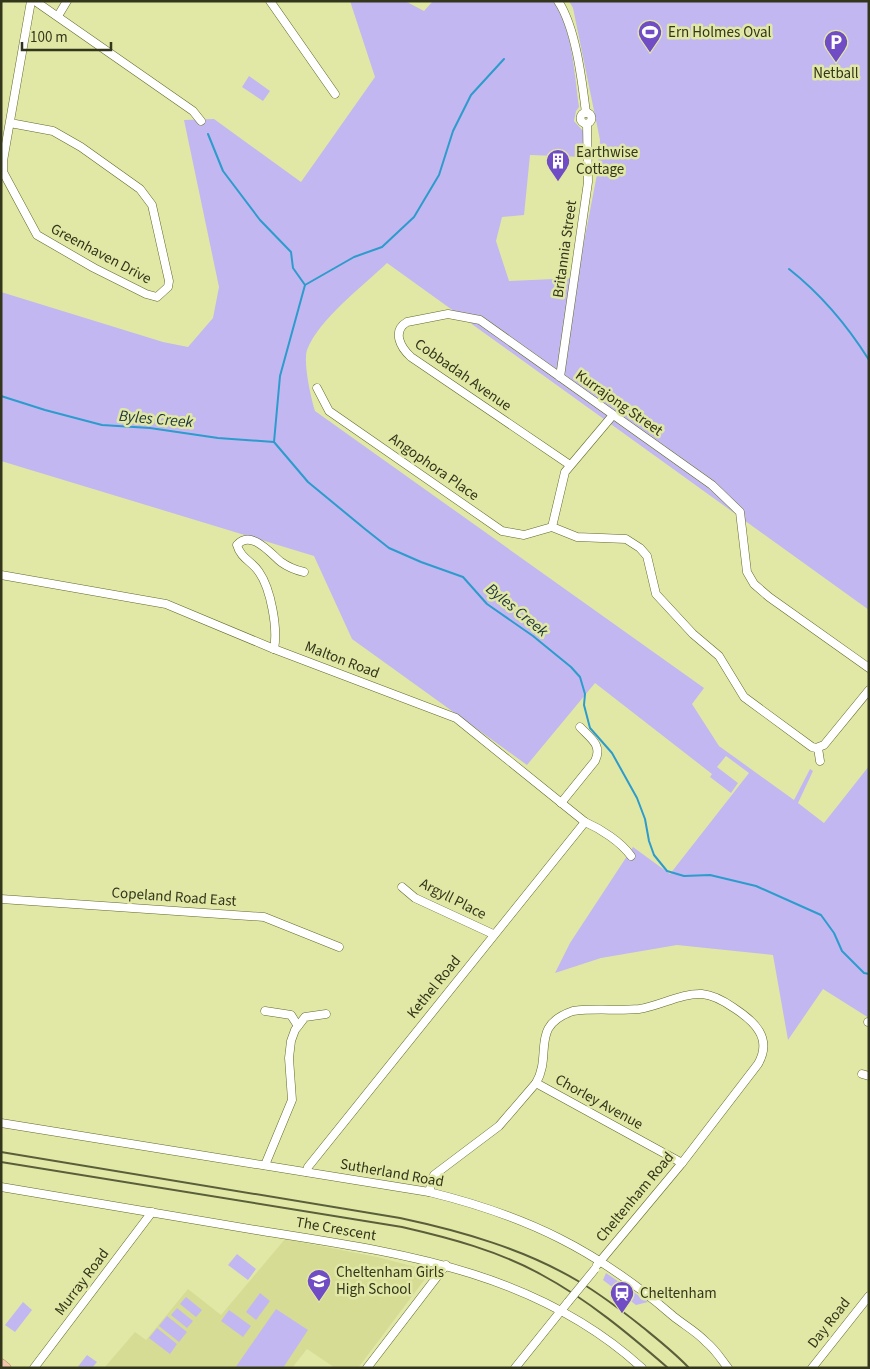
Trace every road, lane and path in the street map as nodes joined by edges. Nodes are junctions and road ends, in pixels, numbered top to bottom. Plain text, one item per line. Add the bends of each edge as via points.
1 (33, 1) edge
2 (67, 1) edge
3 (270, 1) edge
4 (558, 1) edge
5 (58, 16) junction
6 (334, 94) dead end
7 (202, 121) dead end
8 (10, 123) junction
9 (480, 320) joint
10 (560, 377) junction
11 (317, 388) dead end
12 (612, 415) junction
13 (570, 466) junction
14 (552, 527) junction
15 (304, 572) dead end
16 (1, 575) edge
17 (274, 649) junction
18 (869, 668) edge
19 (869, 690) edge
20 (580, 727) dead end
21 (818, 748) junction
22 (820, 761) dead end
23 (562, 803) junction
24 (585, 822) junction
25 (631, 856) dead end
26 (402, 887) dead end
27 (1, 899) edge
28 (494, 934) junction
29 (339, 946) dead end
30 (266, 1011) dead end
31 (326, 1014) dead end
32 (298, 1026) junction
33 (536, 1082) junction
34 (1, 1124) edge
35 (682, 1163) junction
36 (265, 1166) junction
37 (307, 1172) junction
38 (1, 1187) edge
39 (429, 1192) junction
40 (152, 1212) junction
41 (600, 1261) junction
42 (446, 1265) junction
43 (869, 1296) edge
44 (561, 1310) junction
45 (1, 1364) edge
46 (6, 1368) edge
47 (34, 1368) edge
48 (367, 1368) edge
49 (515, 1368) edge
50 (642, 1368) edge
51 (728, 1368) edge
52 (812, 1368) edge

1 - 5 street
1 - 8 street, Greenhaven Drive
2 - 5 street
3 - 6 street
4 - 10 street, Britannia Street via 572,32 586,113 581,119 587,124 588,182
5 - 7 street via 193,111
8 - 8 street, Greenhaven Drive via 3,172 37,235 94,268 157,297 168,287 169,281 152,205 140,189 53,131
9 - 10 street, Kurrajong Street
9 - 13 street, Cobbadah Avenue via 448,314 415,320 400,328 398,339 410,357
10 - 12 street, Kurrajong Street
11 - 14 street, Angophora Place via 329,411 502,531 524,535
12 - 13 street
12 - 18 street, Kurrajong Street via 712,486 740,512 747,572 754,584
13 - 14 street via 565,472
14 - 21 street via 577,537 626,540 640,548 646,556 656,594 693,634 719,656 744,697 801,740
15 - 17 street via 290,568 251,539 241,540 237,545 239,552 259,571 269,593 276,640
16 - 17 street, Malton Road via 166,604
17 - 23 street, Malton Road via 456,718
19 - 21 street via 824,745
20 - 23 street via 596,744 598,754
21 - 22 street
23 - 24 street, Malton Road
24 - 25 street, Malton Road via 598,828
24 - 28 street, Kethel Road
26 - 28 street, Argyll Place via 416,898
27 - 29 street, Copeland Road East via 264,917
28 - 37 street, Kethel Road
30 - 32 street via 291,1016
31 - 32 street via 307,1016
32 - 36 street via 292,1035 290,1048 292,1100
33 - 35 street, Chorley Avenue
33 - 35 street, Cheltenham Road via 542,1071 546,1032 566,1013 640,1009 694,995 710,995 725,1002 758,1028 762,1052 758,1064
33 - 39 street, Chorley Avenue via 499,1126 434,1175
34 - 36 street, Sutherland Road
35 - 41 street, Cheltenham Road
36 - 37 street, Sutherland Road
37 - 39 street, Sutherland Road
38 - 40 street, The Crescent
39 - 41 street, Sutherland Road via 526,1223
40 - 42 street, The Crescent via 372,1249
40 - 47 street, Murray Road
41 - 44 street, Cheltenham Road, bridge
41 - 51 street, Sutherland Road via 706,1341
42 - 44 street, The Crescent via 507,1286
42 - 48 street
43 - 52 street, Day Road
44 - 49 street, Cheltenham Road
44 - 50 street, The Crescent
45 - 46 main road

